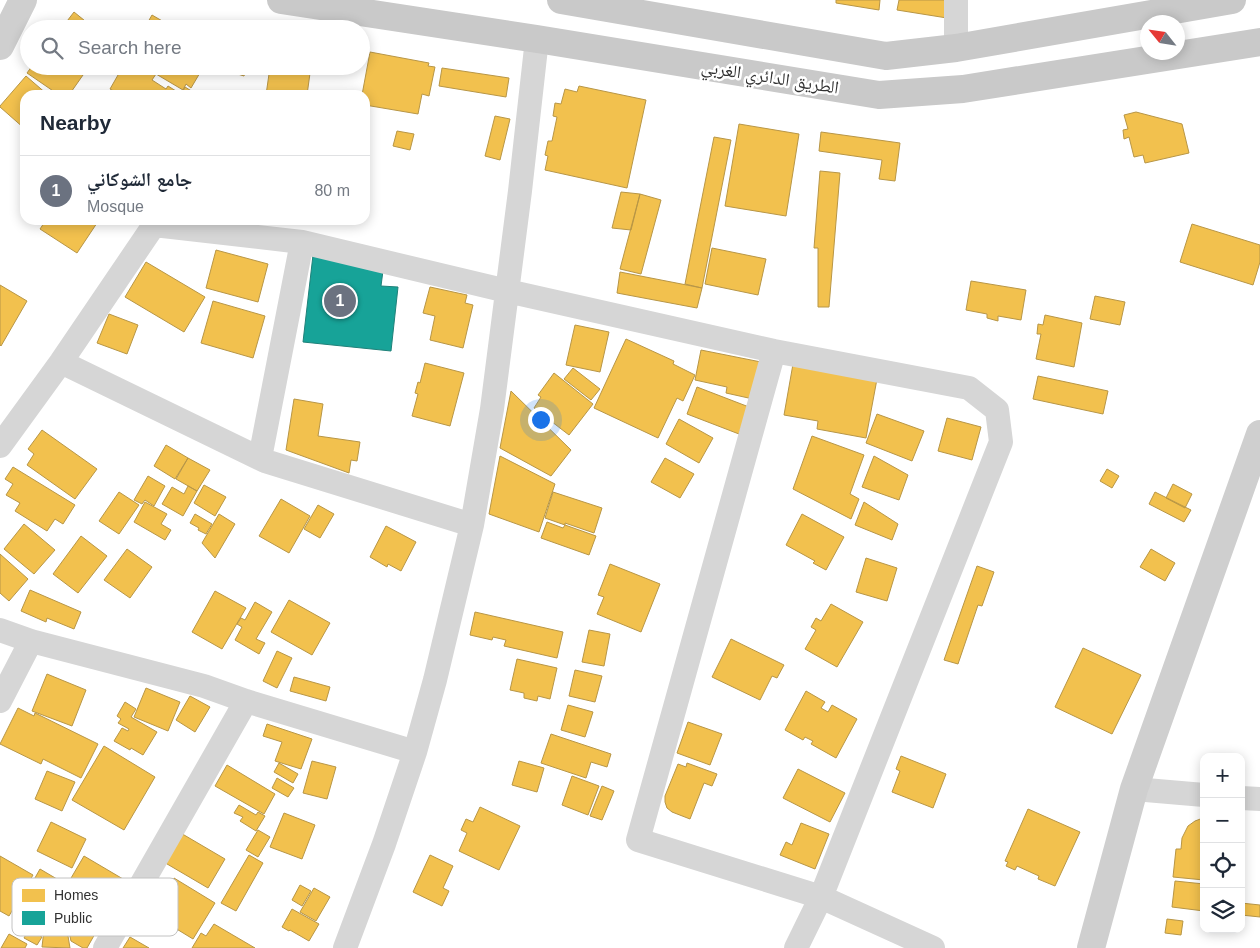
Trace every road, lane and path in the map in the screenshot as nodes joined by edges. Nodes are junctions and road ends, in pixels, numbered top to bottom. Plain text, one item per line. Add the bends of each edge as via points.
1 (23, 0) edge
2 (281, 0) edge
3 (561, 0) edge
4 (956, 0) edge
5 (1232, 0) edge
6 (537, 39) junction
7 (1260, 42) edge
8 (0, 46) edge
9 (956, 48) junction
10 (149, 225) edge
11 (174, 225) edge
12 (302, 242) junction
13 (507, 291) junction
14 (774, 351) junction
15 (61, 362) junction
16 (1260, 434) edge
17 (0, 446) edge
18 (260, 458) junction
19 (472, 525) junction
20 (0, 630) edge
21 (31, 641) junction
22 (246, 700) junction
23 (0, 701) edge
24 (415, 752) junction
25 (1134, 789) junction
26 (1200, 795) edge
27 (1245, 798) edge
28 (1260, 799) edge
29 (144, 878) edge
30 (821, 897) junction
31 (111, 936) edge
32 (104, 948) edge
33 (345, 948) edge
34 (796, 948) edge
35 (933, 948) edge
36 (1091, 948) edge

1 - 8 street
2 - 6 main road, الطريق الدائري الغربي
3 - 9 main road via 886,56
4 - 9 street
5 - 9 main road
6 - 7 main road, الطريق الدائري الغربي via 879,95 963,90
6 - 13 street
10 - 15 street
11 - 12 street
12 - 13 street
12 - 18 street
13 - 14 street
13 - 19 street via 492,409
14 - 30 street via 638,840
14 - 30 street via 969,388 998,410 1001,442
15 - 17 street
15 - 18 street
16 - 25 street
18 - 19 street
19 - 24 street
20 - 21 street
21 - 22 street
21 - 23 street
22 - 24 street
22 - 29 street
24 - 33 street
25 - 26 street
25 - 36 street
27 - 28 street
30 - 34 street
30 - 35 street
31 - 32 street

